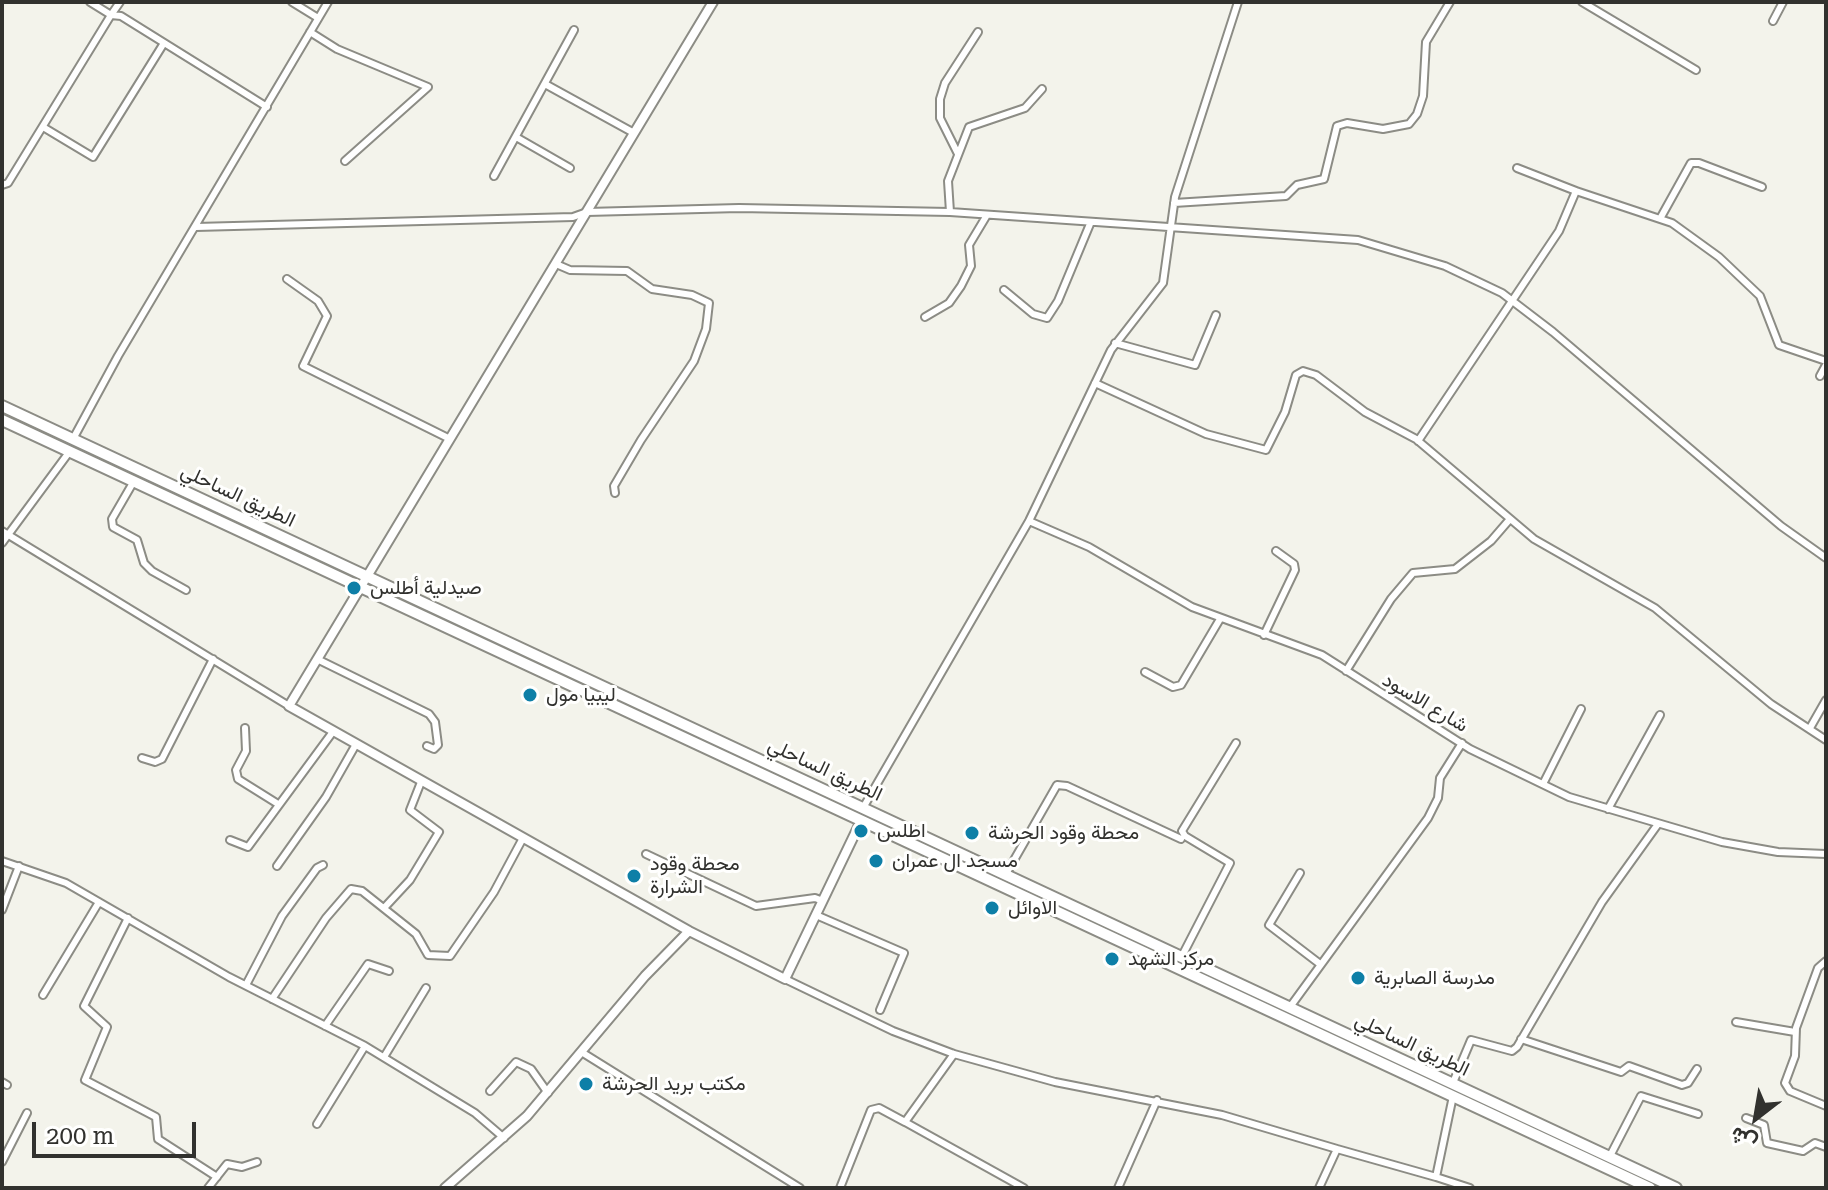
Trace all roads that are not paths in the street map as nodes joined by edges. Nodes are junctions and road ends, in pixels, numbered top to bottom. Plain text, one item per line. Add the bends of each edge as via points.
1 (90, 2) edge
2 (120, 2) edge
3 (292, 2) edge
4 (328, 2) edge
5 (713, 2) edge
6 (1238, 2) edge
7 (1450, 2) edge
8 (1582, 2) edge
9 (1602, 2) edge
10 (1783, 2) edge
11 (1597, 10) junction
12 (111, 15) junction
13 (318, 18) junction
14 (1773, 21) dead end
15 (574, 30) dead end
16 (310, 32) junction
17 (978, 32) dead end
18 (164, 43) junction
19 (1696, 70) dead end
20 (545, 84) junction
21 (1042, 89) dead end
22 (267, 107) junction
23 (43, 127) junction
24 (634, 133) junction
25 (516, 137) junction
26 (958, 154) junction
27 (345, 161) dead end
28 (570, 168) dead end
29 (1517, 168) dead end
30 (494, 176) dead end
31 (2, 185) edge
32 (1762, 187) dead end
33 (1576, 191) junction
34 (1174, 203) junction
35 (587, 212) junction
36 (950, 212) junction
37 (987, 215) junction
38 (1661, 217) junction
39 (1090, 224) junction
40 (196, 227) junction
41 (1170, 227) junction
42 (556, 264) junction
43 (287, 279) dead end
44 (1004, 290) dead end
45 (1512, 300) junction
46 (1216, 315) dead end
47 (925, 317) dead end
48 (1115, 343) junction
49 (1826, 363) edge
50 (1820, 376) dead end
51 (1095, 383) junction
52 (2, 406) edge
53 (2, 420) edge
54 (73, 439) junction
55 (450, 439) junction
56 (1418, 441) junction
57 (70, 451) junction
58 (134, 481) junction
59 (615, 493) dead end
60 (1510, 519) junction
61 (1029, 521) junction
62 (5, 533) edge
63 (2, 543) edge
64 (1276, 551) dead end
65 (1826, 558) edge
66 (367, 576) junction
67 (361, 587) junction
68 (186, 590) dead end
69 (1220, 619) junction
70 (1264, 635) junction
71 (213, 659) junction
72 (317, 659) junction
73 (1346, 671) junction
74 (1145, 672) dead end
75 (1826, 700) edge
76 (289, 706) junction
77 (1581, 709) dead end
78 (1660, 715) dead end
79 (245, 728) dead end
80 (1810, 728) junction
81 (332, 733) junction
82 (1826, 740) edge
83 (1236, 743) dead end
84 (1462, 743) junction
85 (355, 746) junction
86 (427, 746) dead end
87 (142, 758) dead end
88 (421, 782) junction
89 (1543, 784) junction
90 (278, 804) junction
91 (863, 808) junction
92 (1608, 809) junction
93 (861, 821) junction
94 (1658, 824) junction
95 (523, 838) junction
96 (1181, 839) dead end
97 (230, 840) dead end
98 (646, 854) dead end
99 (1826, 854) edge
100 (2, 861) edge
101 (323, 865) dead end
102 (19, 866) junction
103 (277, 866) dead end
104 (1300, 873) dead end
105 (1006, 874) junction
106 (823, 901) junction
107 (99, 902) junction
108 (384, 908) junction
109 (2, 910) edge
110 (816, 915) junction
111 (128, 918) junction
112 (689, 931) junction
113 (1147, 947) junction
114 (1182, 956) junction
115 (1826, 961) edge
116 (1320, 964) junction
117 (389, 971) dead end
118 (785, 979) junction
119 (246, 985) junction
120 (426, 988) dead end
121 (43, 995) dead end
122 (272, 999) junction
123 (1290, 1007) junction
124 (880, 1010) dead end
125 (1736, 1022) dead end
126 (325, 1026) junction
127 (1795, 1032) junction
128 (1521, 1039) junction
129 (365, 1046) junction
130 (583, 1053) junction
131 (954, 1054) junction
132 (384, 1057) junction
133 (1697, 1069) dead end
134 (1452, 1090) junction
135 (490, 1091) dead end
136 (548, 1093) junction
137 (1157, 1100) junction
138 (1826, 1106) edge
139 (27, 1113) dead end
140 (1698, 1114) dead end
141 (1746, 1118) dead end
142 (905, 1122) junction
143 (317, 1124) dead end
144 (504, 1138) junction
145 (1826, 1147) edge
146 (1337, 1149) junction
147 (1610, 1156) junction
148 (2, 1162) edge
149 (257, 1162) dead end
150 (217, 1177) junction
151 (1436, 1177) junction
152 (208, 1188) edge
153 (445, 1188) edge
154 (800, 1188) edge
155 (840, 1188) edge
156 (1024, 1188) edge
157 (1118, 1188) edge
158 (1319, 1188) edge
159 (1470, 1188) edge
160 (1650, 1188) edge
161 (1676, 1188) edge

1 - 12 street
2 - 12 street
3 - 13 street
4 - 13 street
5 - 24 street
6 - 34 street
7 - 34 street via 1426,42 1423,96 1409,124 1383,129 1337,126 1324,179 1297,185 1286,196
8 - 11 street
9 - 11 street
10 - 14 street
11 - 19 street
12 - 18 street
12 - 23 street
13 - 16 street
15 - 20 street
16 - 22 street
16 - 27 street via 337,49 428,87
17 - 26 street via 940,99 940,118
18 - 22 street
18 - 23 street via 93,157
20 - 24 street
20 - 25 street
21 - 26 street via 1025,108 971,125
22 - 40 street
23 - 31 street
24 - 35 street
25 - 28 street
25 - 30 street
26 - 36 street via 948,181
29 - 33 street
32 - 38 street via 1691,163
33 - 38 street
33 - 45 street via 1559,231
34 - 41 street
35 - 36 street
35 - 40 street via 573,217
35 - 42 street
36 - 37 street
37 - 39 street
37 - 47 street via 969,245 971,266 961,286 949,303
38 - 49 street via 1706,246 1760,296 1779,345
39 - 41 street
39 - 44 street via 1047,318 1033,314
40 - 54 street
41 - 45 street via 1358,240 1445,266
41 - 48 street via 1163,283
42 - 55 street
42 - 59 street via 627,271 652,289 709,303 694,361 635,450
43 - 55 street via 318,301 327,316 303,366
45 - 56 street
45 - 65 street
46 - 48 street via 1196,364
48 - 51 street
49 - 50 street
51 - 56 street via 1206,434 1266,450 1285,412 1293,380 1303,371
51 - 61 street
52 - 54 highway, الطريق الساحلي
53 - 57 highway, الطريق الساحلي
54 - 66 highway, الطريق الساحلي
55 - 66 street
56 - 60 street
57 - 58 highway, الطريق الساحلي
57 - 62 street
58 - 67 highway, الطريق الساحلي
58 - 68 street via 112,519 113,527 137,540 152,571
60 - 73 street via 1455,569 1413,573
60 - 80 street via 1534,539 1651,606 1771,704
61 - 69 street, شارع الاسود via 1089,547
61 - 91 street
62 - 63 street
62 - 71 street
64 - 70 street via 1295,570
66 - 67 street
66 - 91 highway, الطريق الساحلي
67 - 72 street
67 - 93 highway, الطريق الساحلي
69 - 70 street, شارع الاسود
69 - 74 street via 1181,685 1173,687
70 - 73 street, شارع الاسود via 1309,649
71 - 76 street
71 - 87 street via 162,759
72 - 76 street
72 - 86 street via 429,714 438,745
73 - 84 street, شارع الاسود
75 - 80 street
76 - 81 street
77 - 89 street
78 - 92 street
79 - 90 street via 246,751 236,775
80 - 82 street
81 - 85 street
81 - 90 street
83 - 114 street via 1182,831 1230,863
84 - 89 street, شارع الاسود
84 - 116 street via 1440,778 1428,818
85 - 88 street
85 - 103 street
88 - 95 street
88 - 108 street via 410,810 439,832 410,880
89 - 92 street, شارع الاسود
90 - 97 street via 248,847
91 - 105 highway, الطريق الساحلي
92 - 94 street, شارع الاسود
93 - 106 street
93 - 113 highway, الطريق الساحلي
94 - 99 street, شارع الاسود via 1758,849
94 - 128 street via 1602,902
95 - 108 street via 450,956 428,955 418,935
95 - 112 street
96 - 105 street via 1057,785
98 - 106 street via 756,906
100 - 102 street
101 - 119 street via 282,916
102 - 107 street
102 - 109 street
104 - 116 street via 1269,925
105 - 113 highway, الطريق الساحلي
106 - 110 street
107 - 111 street
107 - 121 street
108 - 122 street via 357,889 347,891
110 - 118 street
110 - 124 street via 904,953
111 - 119 street
111 - 150 street via 84,1006 107,1027 85,1080 156,1117 158,1139
112 - 118 street
112 - 130 street
113 - 114 highway, الطريق الساحلي
113 - 134 highway, الطريق الساحلي
114 - 123 highway, الطريق الساحلي
115 - 127 street via 1818,968
116 - 123 street
117 - 126 street via 368,964
118 - 131 street
119 - 122 street
120 - 132 street
122 - 126 street
123 - 134 highway, الطريق الساحلي
125 - 127 street
126 - 129 street
127 - 138 street via 1795,1056 1785,1086
128 - 133 street via 1621,1072 1629,1066 1682,1085
128 - 134 street via 1512,1051 1471,1040
129 - 132 street
129 - 143 street
130 - 136 street
130 - 154 street
131 - 137 street via 1055,1082
131 - 142 street
132 - 144 street via 475,1113
134 - 147 highway, الطريق الساحلي
134 - 151 street
134 - 160 highway, الطريق الساحلي
135 - 136 street via 516,1062 531,1069
136 - 144 street
137 - 146 street
137 - 157 street
139 - 148 street
140 - 147 street via 1641,1096
141 - 145 street via 1764,1125 1767,1143 1803,1151 1815,1143
142 - 155 street via 879,1108 871,1110
142 - 156 street
144 - 153 street
146 - 151 street
146 - 158 street
147 - 161 highway, الطريق الساحلي
149 - 150 street via 242,1167 228,1163
150 - 152 street
151 - 159 street

